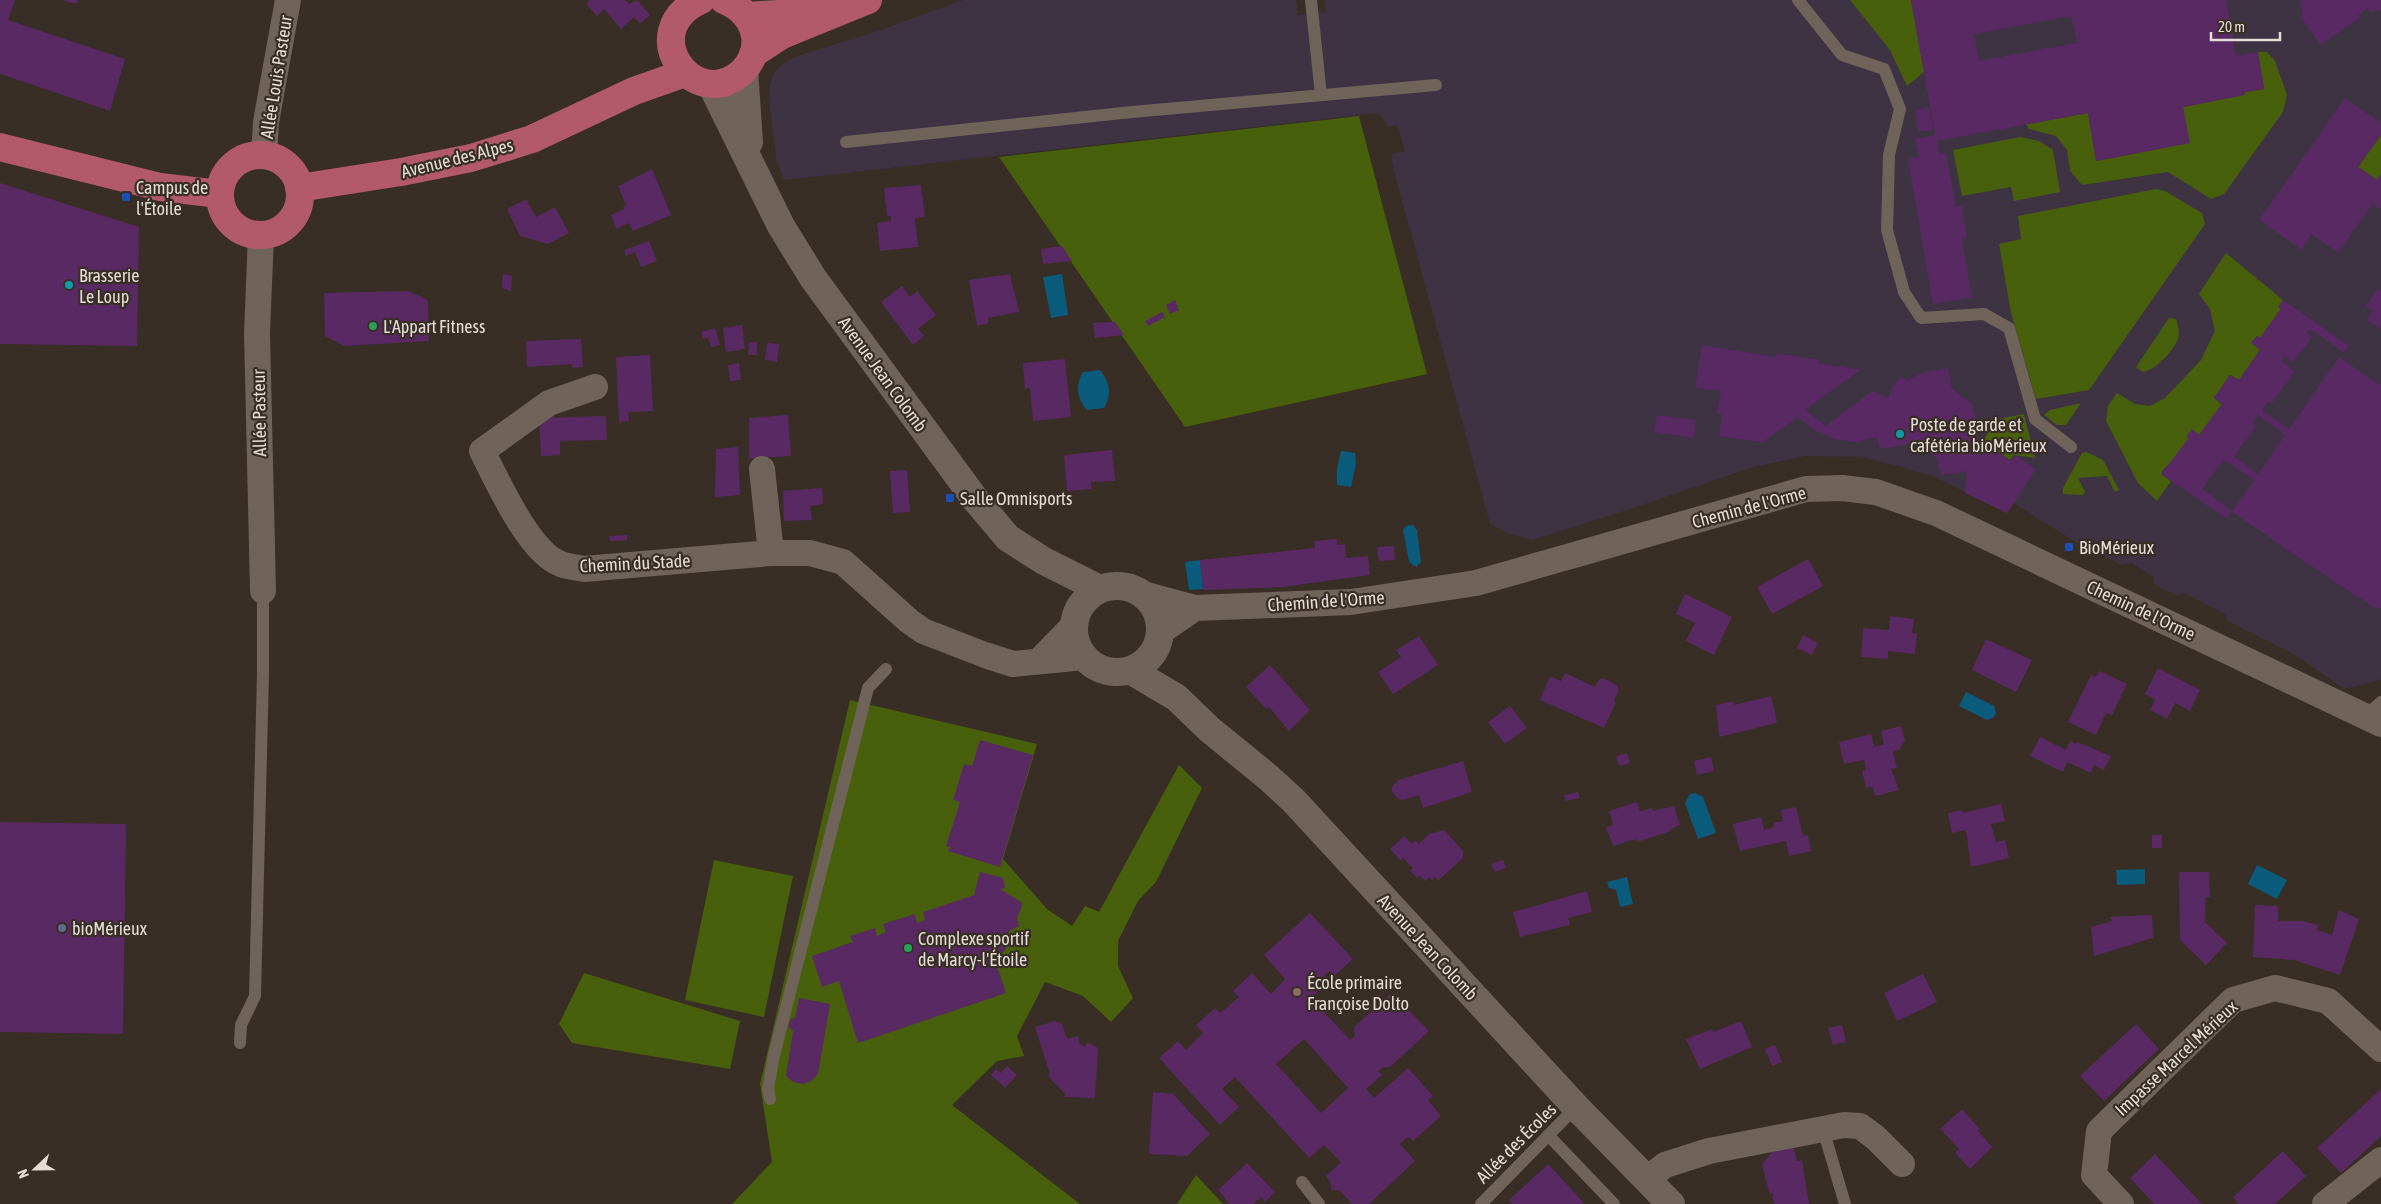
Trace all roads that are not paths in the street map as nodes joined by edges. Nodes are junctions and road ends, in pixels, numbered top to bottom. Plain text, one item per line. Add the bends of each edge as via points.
1 (288, 0) edge
2 (725, 0) edge
3 (867, 0) edge
4 (1311, 0) edge
5 (1798, 0) edge
6 (686, 4) edge
7 (803, 5) edge
8 (747, 16) junction
9 (678, 62) junction
10 (748, 62) junction
11 (711, 84) junction
12 (1436, 85) dead end
13 (1321, 95) junction
14 (846, 142) dead end
15 (0, 147) edge
16 (264, 155) junction
17 (751, 163) junction
18 (299, 188) junction
19 (220, 194) junction
20 (261, 235) junction
21 (596, 387) dead end
22 (2071, 447) dead end
23 (762, 470) dead end
24 (771, 553) junction
25 (1044, 562) junction
26 (1100, 590) junction
27 (263, 592) joint
28 (1143, 594) junction
29 (1196, 608) junction
30 (1076, 618) junction
31 (1159, 637) junction
32 (1084, 657) junction
33 (1040, 661) junction
34 (886, 669) dead end
35 (1130, 670) junction
36 (1177, 698) junction
37 (2376, 714) edge
38 (240, 1043) dead end
39 (2381, 1050) edge
40 (770, 1099) dead end
41 (1576, 1107) junction
42 (1823, 1129) junction
43 (1548, 1135) junction
44 (2381, 1160) edge
45 (1902, 1164) dead end
46 (1647, 1179) junction
47 (1302, 1182) dead end
48 (1319, 1204) edge
49 (1481, 1204) edge
50 (1614, 1204) edge
51 (1671, 1204) edge
52 (1845, 1204) edge
53 (2121, 1204) edge
54 (2325, 1204) edge

1 - 16 street, Allée Louis Pasteur via 266,122
2 - 8 main road
3 - 7 main road
3 - 10 main road via 782,35
4 - 13 lane
5 - 22 lane via 1842,55 1884,69 1900,109 1889,155 1887,230 1904,292 1922,318 1984,314 2009,328 2035,419
6 - 9 main road via 670,38
7 - 8 main road via 777,14
8 - 10 main road via 756,41
9 - 11 main road via 697,80
9 - 18 main road, Avenue des Alpes via 634,91 532,139 471,158
10 - 11 main road via 734,78
10 - 17 street, Avenue Jean Colomb via 745,107
11 - 17 street, Avenue Jean Colomb
12 - 13 lane
13 - 14 lane
15 - 19 main road via 160,187
16 - 18 main road via 283,162 296,178
16 - 19 main road via 248,157 233,164 223,178
17 - 25 street, Avenue Jean Colomb via 781,226 813,278 967,488 1008,538
18 - 20 main road via 297,208 286,225
19 - 20 main road via 221,207 232,223 248,234
20 - 27 street, Allée Pasteur via 257,333
21 - 24 street, Chemin du Stade via 549,402 482,450 536,545 559,564 584,569
23 - 24 street
24 - 33 street, Chemin du Stade via 810,554 843,562 923,631 1012,664
25 - 26 street, Avenue Jean Colomb
25 - 30 street, Avenue Jean Colomb
26 - 28 street via 1115,586
26 - 30 street via 1091,595
27 - 38 lane via 255,996 241,1025
28 - 29 street, Chemin de l'Orme
28 - 31 street via 1158,618
29 - 31 street
29 - 37 street, Chemin de l'Orme via 1351,602 1476,583 1806,489 1842,488 1876,492 1936,513
30 - 32 street via 1078,647
30 - 33 street
31 - 35 street via 1152,655
31 - 36 street, Avenue Jean Colomb
32 - 33 street, Chemin du Stade
32 - 35 street via 1105,670
34 - 40 lane via 868,688 778,1040 768,1089
35 - 36 street, Avenue Jean Colomb
36 - 41 street, Avenue Jean Colomb via 1294,801
39 - 53 street, Impasse Marcel Mérieux via 2328,1001 2275,988 2233,1000 2099,1131 2094,1175
41 - 43 lane, Allée des Écoles
41 - 46 street, Avenue Jean Colomb
42 - 45 street via 1844,1124 1860,1126
42 - 46 street via 1709,1151 1665,1165
42 - 52 lane
43 - 49 lane, Allée des Écoles
43 - 50 lane
44 - 54 street
46 - 51 street, Avenue Jean Colomb
47 - 48 lane

